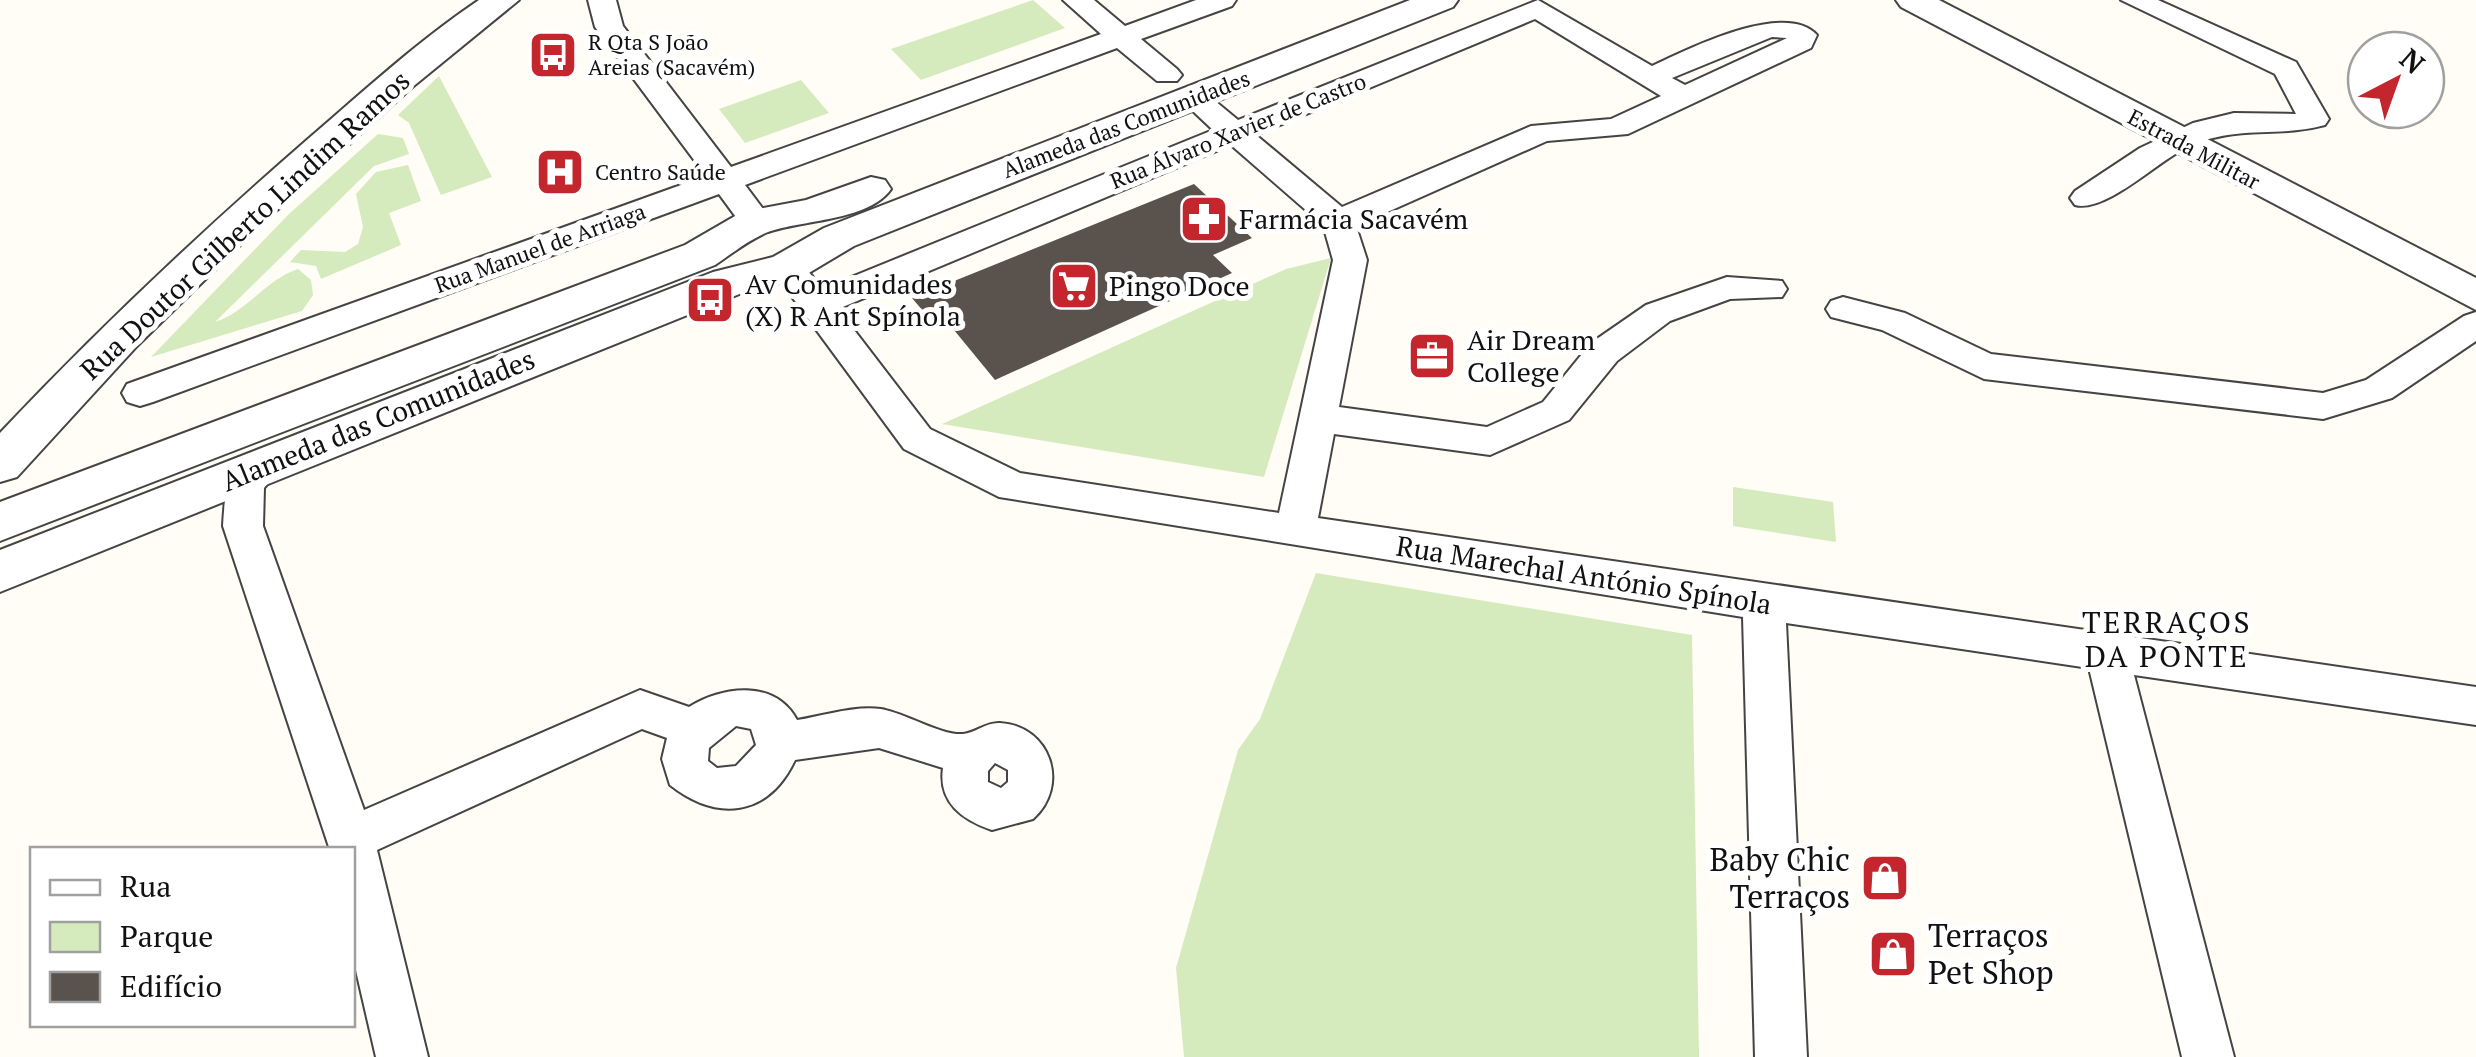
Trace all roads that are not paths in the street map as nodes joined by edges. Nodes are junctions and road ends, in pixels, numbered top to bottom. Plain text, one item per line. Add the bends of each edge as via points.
1 (468, 0) edge
2 (502, 0) edge
3 (602, 0) edge
4 (1077, 0) edge
5 (1222, 0) edge
6 (1361, 0) edge
7 (1440, 0) edge
8 (1913, 0) edge
9 (2135, 0) edge
10 (1120, 37) junction
11 (1651, 78) junction
12 (1180, 86) junction
13 (1683, 97) junction
14 (1235, 133) junction
15 (2178, 140) junction
16 (725, 181) junction
17 (2086, 198) dead end
18 (1338, 221) junction
19 (772, 244) junction
20 (1770, 289) dead end
21 (2476, 296) edge
22 (816, 305) junction
23 (1842, 309) dead end
24 (2476, 324) edge
25 (140, 394) dead end
26 (1316, 418) junction
27 (0, 422) edge
28 (0, 463) edge
29 (266, 464) junction
30 (62, 500) junction
31 (161, 506) junction
32 (0, 522) edge
33 (243, 526) junction
34 (1296, 529) junction
35 (0, 572) edge
36 (1764, 603) junction
37 (2107, 652) junction
38 (2476, 706) edge
39 (695, 729) junction
40 (780, 742) junction
41 (972, 757) dead end
42 (351, 839) junction
43 (353, 847) edge
44 (355, 856) edge
45 (402, 1057) edge
46 (1781, 1057) edge
47 (2208, 1057) edge

1 - 27 street, Rua Doutor Gilberto Lindim Ramos via 198,226
2 - 28 street, Rua Doutor Gilberto Lindim Ramos via 450,36 291,174
3 - 16 street, Rua Marechal António Spínola via 608,27
4 - 10 street
5 - 10 street, Rua Manuel de Arriaga
6 - 12 street, Alameda das Comunidades
7 - 12 street, Alameda das Comunidades
8 - 15 street, Estrada Militar
9 - 15 street via 2286,68 2314,119 2294,126 2224,122
10 - 12 street
10 - 16 street, Rua Manuel de Arriaga
11 - 13 street
11 - 13 street via 1770,25 1804,35 1802,42
11 - 14 street, Rua Álvaro Xavier de Castro via 1537,8
12 - 14 street
12 - 19 street, Alameda das Comunidades
13 - 18 street via 1617,128 1542,132
14 - 18 street
14 - 22 street, Rua Álvaro Xavier de Castro
15 - 17 street
15 - 21 street, Estrada Militar
16 - 19 street, Rua Marechal António Spínola
16 - 25 street, Rua Manuel de Arriaga
18 - 26 street via 1350,260
19 - 22 street, Rua Marechal António Spínola
19 - 29 street, Alameda das Comunidades
19 - 30 street, Alameda das Comunidades via 683,262
20 - 26 street via 1727,288 1658,313 1604,352 1556,412 1490,441
22 - 34 street, Rua Marechal António Spínola via 917,439 1013,487
23 - 24 street via 1893,321 1984,366 2323,406 2379,388
26 - 34 street
28 - 30 street via 13,490
29 - 31 street, Alameda das Comunidades
29 - 33 street via 245,484
30 - 32 street, Alameda das Comunidades
31 - 33 street via 200,505
31 - 35 street, Alameda das Comunidades
33 - 42 street
34 - 36 street, Rua Marechal António Spínola
36 - 37 street, Rua Marechal António Spínola
36 - 46 street
37 - 38 street, Rua Marechal António Spínola
37 - 47 street
39 - 40 street via 718,712 750,707 775,721
39 - 40 street via 683,757 686,771 709,788 743,786 759,777
39 - 42 street via 640,709
40 - 41 street via 879,728
42 - 43 street
44 - 45 street

